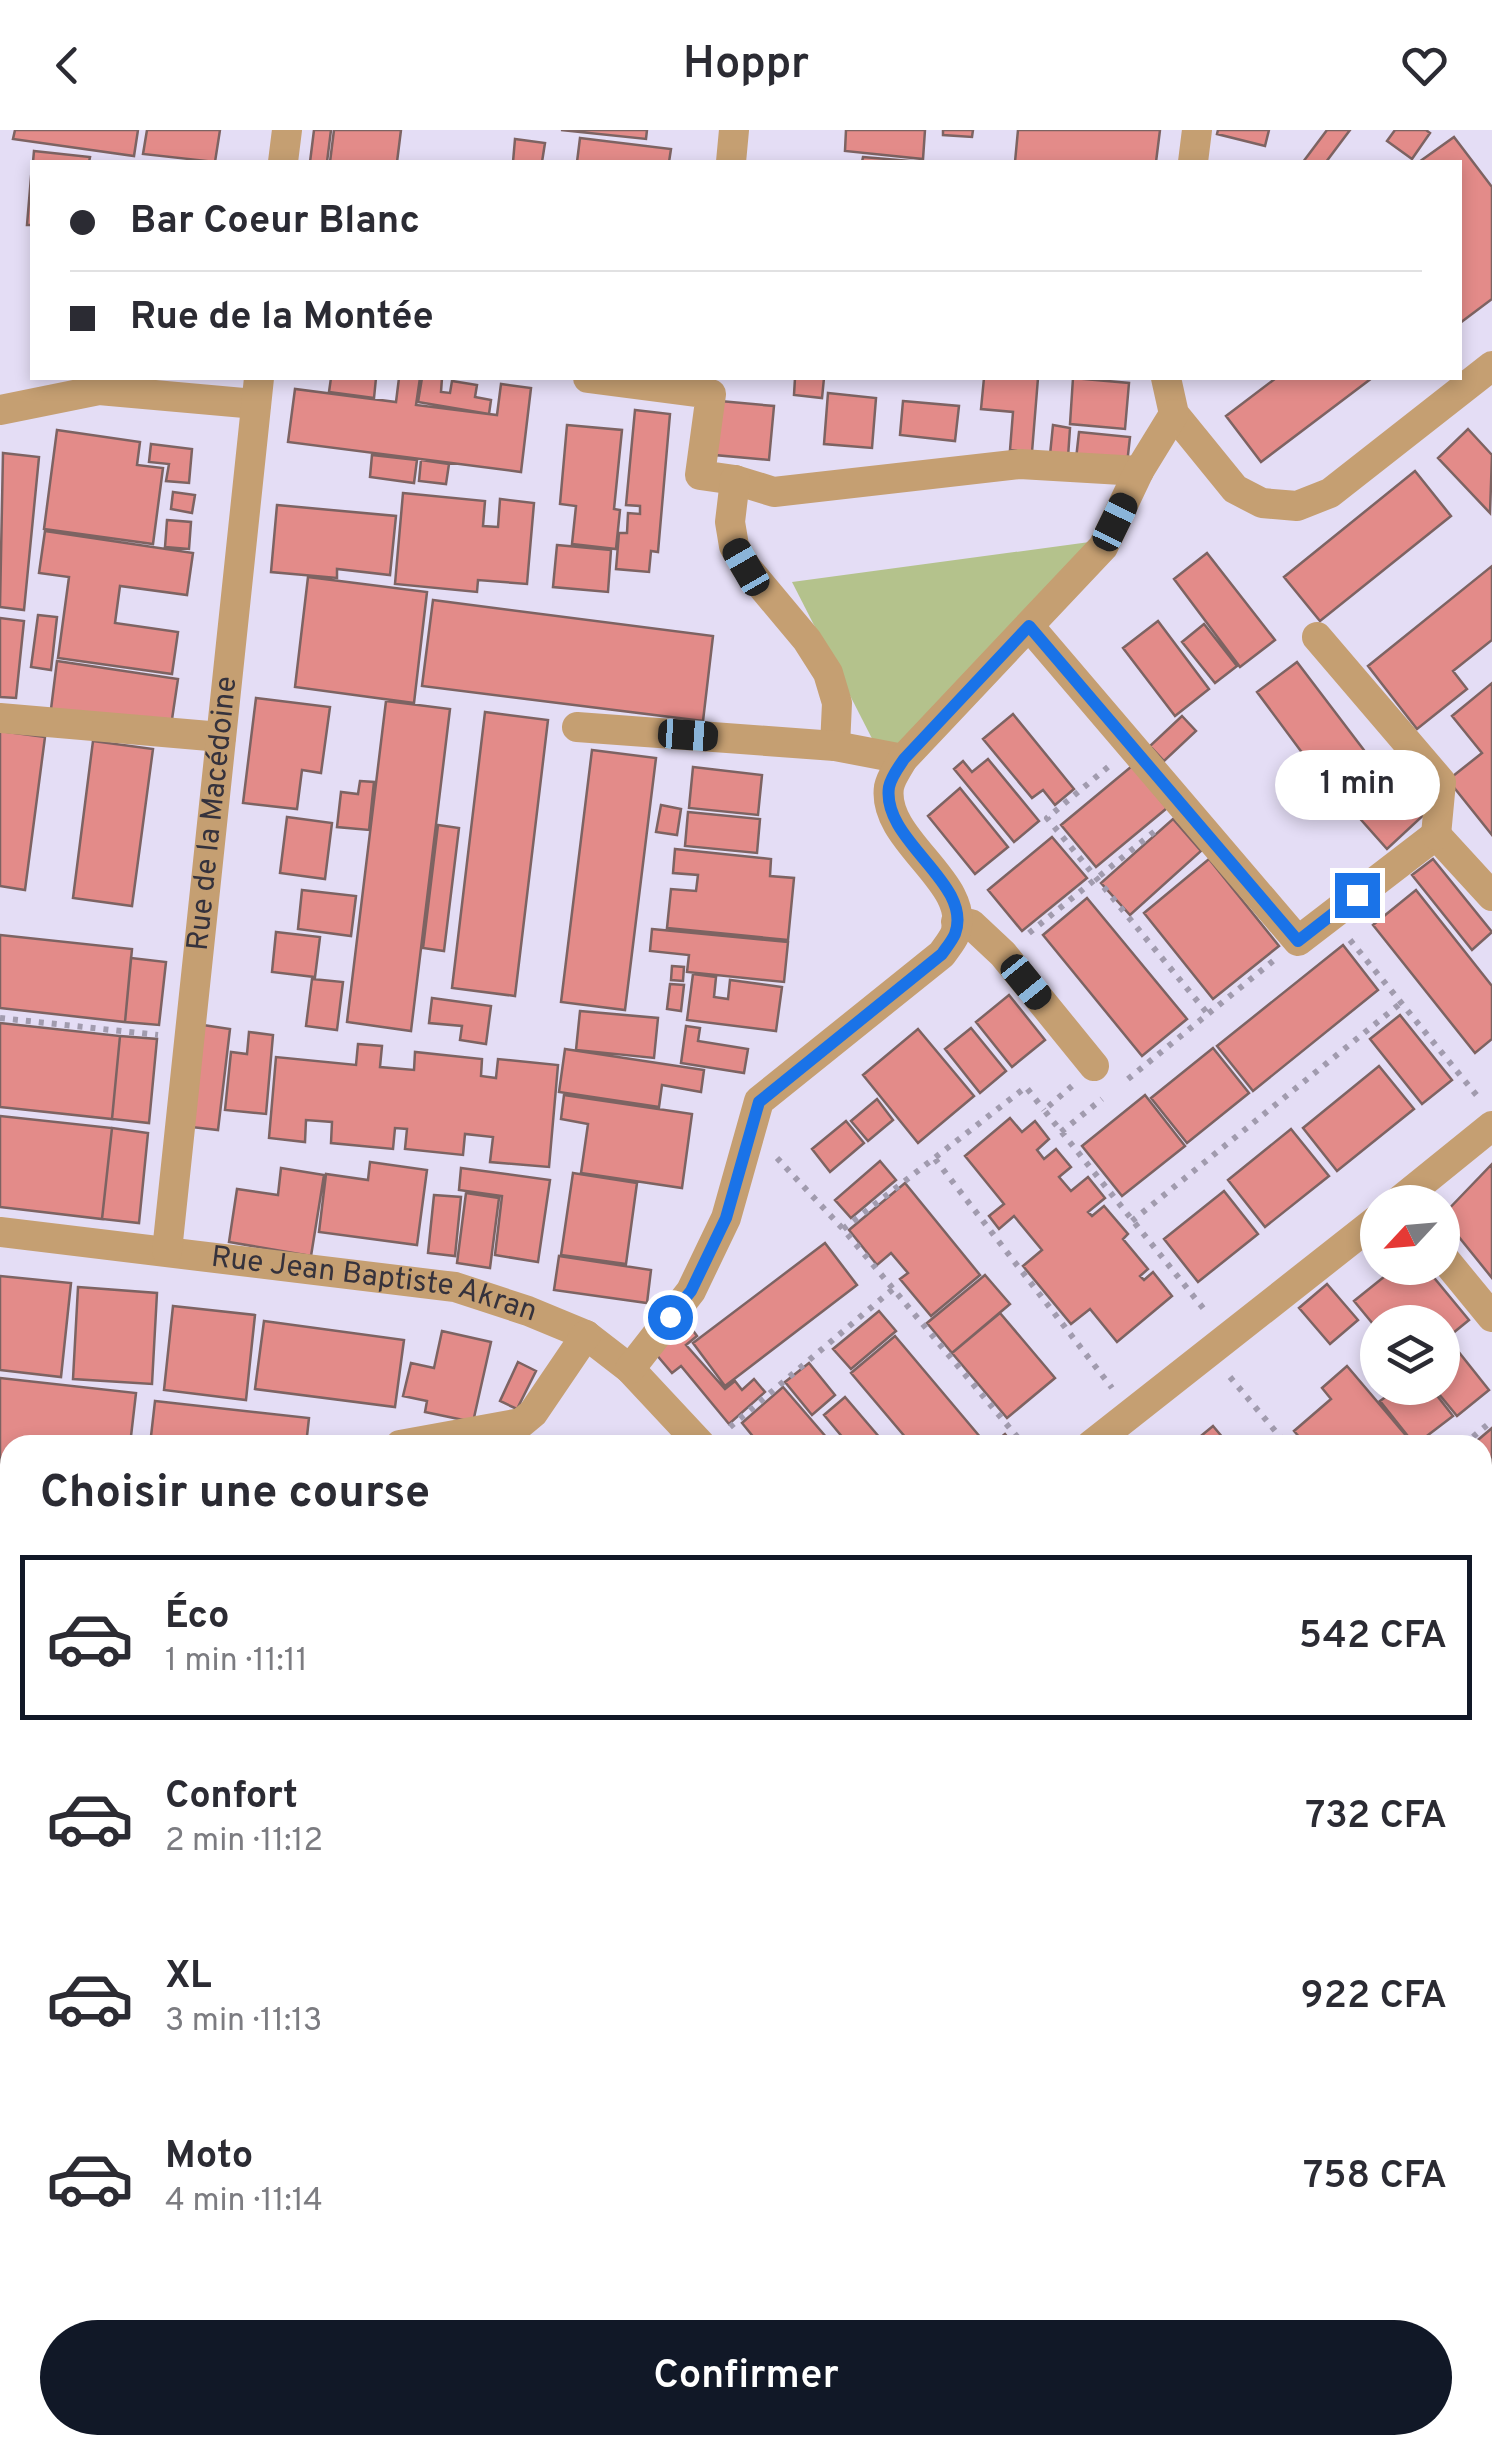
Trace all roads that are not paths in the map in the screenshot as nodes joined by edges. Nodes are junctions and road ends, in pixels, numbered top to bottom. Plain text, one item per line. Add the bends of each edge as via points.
1 (286, 130) edge
2 (734, 130) edge
3 (1198, 130) edge
4 (283, 160) edge
5 (731, 160) edge
6 (1193, 160) edge
7 (1492, 366) edge
8 (603, 380) edge
9 (1166, 380) edge
10 (257, 390) edge
11 (0, 410) edge
12 (1174, 414) junction
13 (1139, 472) junction
14 (734, 480) junction
15 (1029, 626) junction
16 (1316, 637) dead end
17 (0, 718) edge
18 (577, 728) dead end
19 (221, 737) junction
20 (835, 746) junction
21 (904, 759) junction
22 (1436, 835) junction
23 (1492, 896) edge
24 (956, 922) junction
25 (1094, 1066) road end
26 (1486, 1113) edge
27 (1416, 1185) edge
28 (0, 1232) edge
29 (1360, 1233) edge
30 (167, 1251) junction
31 (1460, 1278) edge
32 (1492, 1318) edge
33 (586, 1335) junction
34 (630, 1370) junction
35 (455, 1435) edge
36 (707, 1435) edge
37 (1103, 1435) edge

1 - 4 street
2 - 5 street
3 - 6 street
7 - 12 street via 1330,493 1297,506 1262,503 1236,488
8 - 14 street via 711,394 700,476
9 - 12 street
10 - 11 street via 99,390
10 - 19 street, Rue de la Macédoine
12 - 13 street
13 - 14 street via 1020,464 774,492
13 - 15 street via 1103,548
14 - 20 street via 734,546 828,673 837,703
15 - 21 street
15 - 22 street via 1298,941
16 - 22 street via 1441,782
17 - 19 street
18 - 20 street
19 - 30 street, Rue de la Macédoine
20 - 21 street
21 - 24 street via 890,783 895,821 948,892
22 - 23 street
24 - 25 street via 971,924 1003,954
24 - 34 street via 942,954 759,1102 726,1218 691,1291
26 - 27 street
28 - 30 street, Rue Jean Baptiste Akran
29 - 37 street
30 - 33 street, Rue Jean Baptiste Akran via 456,1287
31 - 32 street
33 - 34 street, Rue Jean Baptiste Akran
33 - 35 street via 533,1414 521,1423
34 - 36 street, Rue Jean Baptiste Akran

